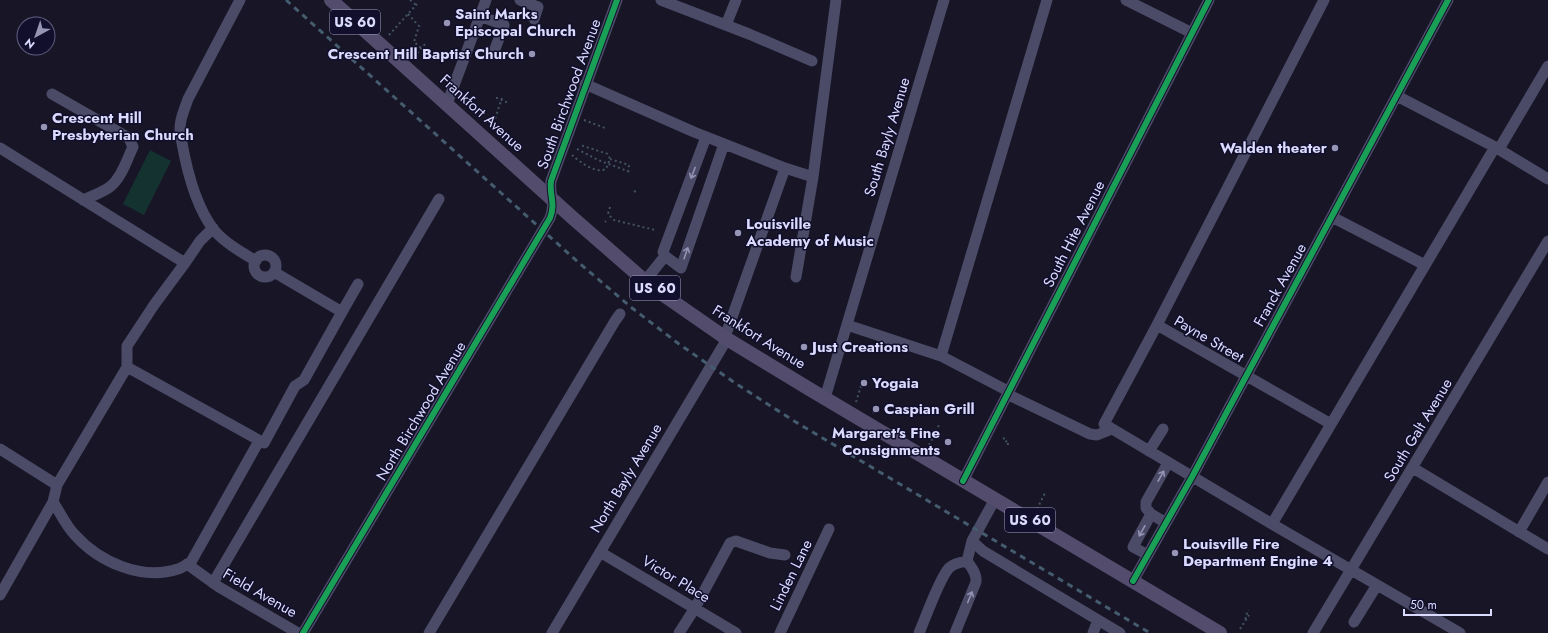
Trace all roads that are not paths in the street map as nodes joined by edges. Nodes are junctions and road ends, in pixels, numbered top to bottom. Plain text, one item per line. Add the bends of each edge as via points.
1 (240, 0) edge
2 (331, 0) edge
3 (486, 0) edge
4 (520, 0) edge
5 (617, 0) edge
6 (661, 0) edge
7 (736, 0) edge
8 (836, 0) edge
9 (944, 0) edge
10 (1047, 0) edge
11 (1126, 0) edge
12 (1209, 0) edge
13 (1324, 0) edge
14 (1448, 0) edge
15 (480, 16) junction
16 (534, 19) dead end
17 (726, 25) junction
18 (1192, 34) junction
19 (494, 49) dead end
20 (812, 61) dead end
21 (1548, 66) edge
22 (586, 84) junction
23 (52, 94) dead end
24 (1397, 96) junction
25 (447, 104) junction
26 (706, 137) junction
27 (724, 144) junction
28 (0, 148) edge
29 (1497, 148) junction
30 (785, 168) junction
31 (813, 177) junction
32 (1548, 179) edge
33 (439, 199) dead end
34 (552, 199) junction
35 (83, 200) junction
36 (1332, 217) junction
37 (213, 228) junction
38 (1548, 241) edge
39 (665, 256) junction
40 (186, 263) junction
41 (1425, 265) junction
42 (796, 277) dead end
43 (645, 281) junction
44 (358, 284) dead end
45 (342, 312) junction
46 (620, 314) dead end
47 (847, 325) junction
48 (1157, 325) junction
49 (726, 338) junction
50 (940, 356) junction
51 (127, 366) junction
52 (1246, 375) junction
53 (1008, 393) junction
54 (825, 398) junction
55 (1331, 424) junction
56 (1112, 429) junction
57 (1163, 429) dead end
58 (260, 441) junction
59 (0, 449) edge
60 (1149, 451) junction
61 (1168, 462) junction
62 (1413, 468) junction
63 (1192, 477) junction
64 (963, 481) junction
65 (1548, 482) edge
66 (57, 485) junction
67 (995, 500) junction
68 (53, 502) junction
69 (1151, 514) junction
70 (1166, 523) junction
71 (1272, 524) junction
72 (829, 529) dead end
73 (1519, 532) junction
74 (972, 541) junction
75 (1548, 549) edge
76 (600, 552) junction
77 (784, 555) dead end
78 (1148, 555) junction
79 (966, 561) junction
80 (187, 564) junction
81 (1351, 570) junction
82 (210, 581) junction
83 (1133, 581) junction
84 (1377, 585) junction
85 (0, 595) edge
86 (695, 608) junction
87 (1098, 620) junction
88 (1354, 622) dead end
89 (298, 633) edge
90 (303, 633) edge
91 (429, 633) edge
92 (552, 633) edge
93 (679, 633) edge
94 (736, 633) edge
95 (780, 633) edge
96 (919, 633) edge
97 (955, 633) edge
98 (1093, 633) edge
99 (1120, 633) edge
100 (1220, 633) edge
101 (1313, 633) edge
102 (1460, 633) edge

1 - 37 street via 188,99 180,128 184,157 194,192
2 - 25 main road, Frankfort Avenue / US 60
3 - 15 street
4 - 16 street via 538,7
5 - 22 street, South Birchwood Avenue
6 - 17 street
7 - 17 street
8 - 31 street
9 - 47 street, South Bayly Avenue
10 - 50 street
11 - 18 street
12 - 18 street, South Hite Avenue
13 - 48 street
14 - 24 street, Franck Avenue
15 - 19 street via 504,25
15 - 25 street
17 - 20 street
18 - 53 street, South Hite Avenue
21 - 29 street
22 - 26 street
22 - 34 street, South Birchwood Avenue via 551,181
23 - 35 street via 129,138 133,147 112,186
24 - 29 street
24 - 36 street, Franck Avenue
25 - 34 main road, Frankfort Avenue / US 60
26 - 27 street
26 -> 39 street via 663,252
27 - 30 street
39 -> 27 street via 681,268
28 - 35 street
29 - 32 street
29 - 41 street
30 - 31 street
30 - 49 street, North Bayly Avenue
31 - 42 street
33 - 82 street
34 - 43 main road, Frankfort Avenue / US 60
34 - 90 street, North Birchwood Avenue via 553,209 550,218
35 - 40 street
36 - 41 street
36 - 52 street, Franck Avenue
37 - 40 street via 200,241
37 - 45 street via 221,237 256,261 262,256 270,257 276,263 274,272
38 - 62 street, South Galt Avenue
39 - 43 street
40 - 51 street via 126,346
41 - 55 street
43 - 49 main road, Frankfort Avenue / US 60
44 - 45 street
45 - 58 street via 304,380 295,386 264,443
46 - 91 street
47 - 50 street
47 - 54 street, South Bayly Avenue
48 - 52 street, Payne Street
48 - 56 street via 1104,424
49 - 54 main road, Frankfort Avenue / US 60
49 - 76 street, North Bayly Avenue
50 - 53 street
51 - 58 street
51 - 66 street
52 - 55 street, Payne Street
52 - 63 street, Franck Avenue
53 - 56 street via 1090,434 1097,435
53 - 64 street, South Hite Avenue
54 - 64 main road, Frankfort Avenue / US 60
55 - 71 street
56 - 60 street
57 - 60 street
58 - 80 street via 191,562
59 - 66 street
60 - 61 street
61 - 63 street
69 -> 61 street via 1146,508 1146,502
62 - 73 street
62 - 81 street, South Galt Avenue
63 - 70 street, Franck Avenue
63 - 71 street
64 - 67 main road, Frankfort Avenue / US 60
65 - 73 street
66 - 68 street
67 - 74 street
67 - 83 main road, Frankfort Avenue / US 60
68 - 80 street via 74,535 95,552 122,567 154,572 178,569
68 - 85 street
69 - 70 street
69 -> 78 street via 1133,547
70 - 78 street, Franck Avenue
71 - 81 street
72 - 95 street, Linden Lane
73 - 75 street
74 - 79 street
74 - 87 street via 983,552
76 - 86 street, Victor Place
76 - 92 street, North Bayly Avenue
77 - 86 street via 736,541 730,543
78 - 83 street, Franck Avenue
79 - 96 street via 950,567 942,577
97 -> 79 street via 977,577
80 - 82 street, Field Avenue
81 - 84 street
81 - 101 street, South Galt Avenue
82 - 89 street, Field Avenue
83 - 100 main road, Frankfort Avenue / US 60
84 - 88 street
84 - 102 street
86 - 93 street
86 - 94 street, Victor Place
87 - 98 street
87 - 99 street

